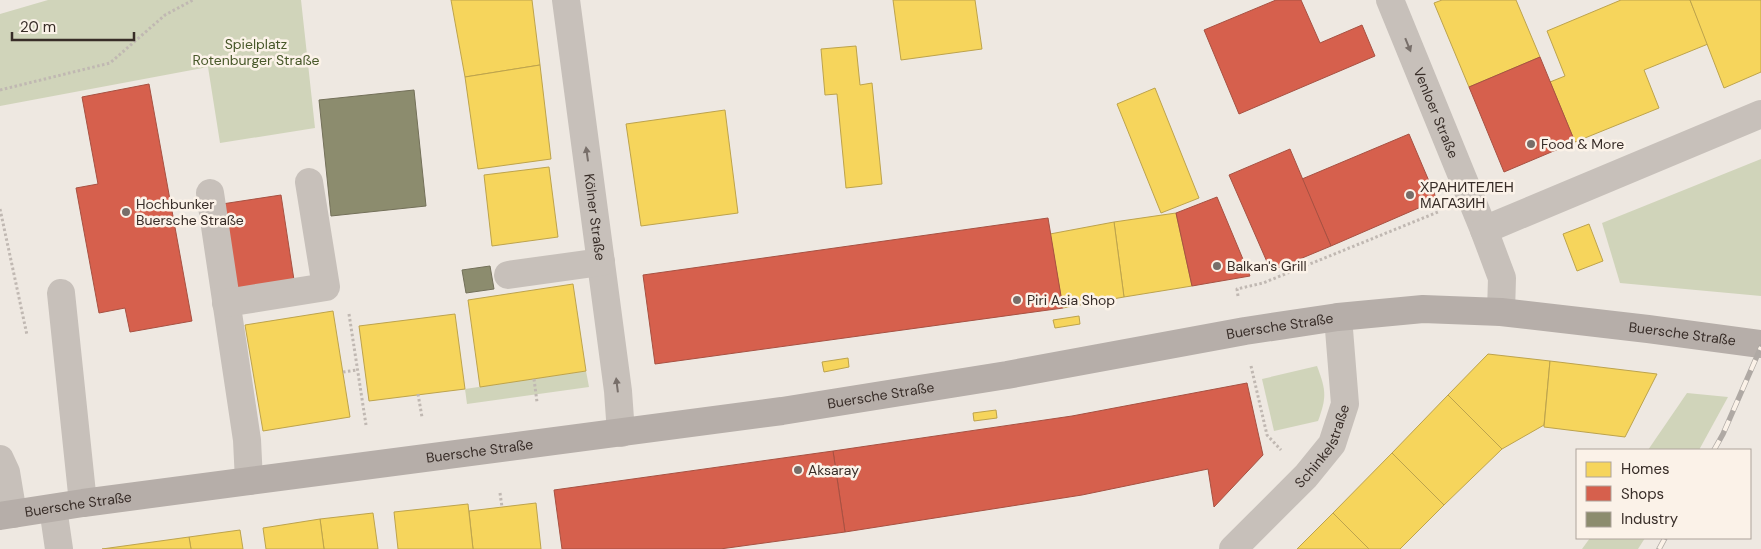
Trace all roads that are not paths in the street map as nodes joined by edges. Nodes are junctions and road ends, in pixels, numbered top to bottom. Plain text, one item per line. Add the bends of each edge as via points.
1 (566, 0) edge
2 (1390, 0) edge
3 (1761, 114) edge
4 (309, 182) dead end
5 (210, 193) dead end
6 (1484, 230) junction
7 (601, 262) junction
8 (508, 275) dead end
9 (61, 292) dead end
10 (226, 303) junction
11 (1501, 312) junction
12 (1338, 317) junction
13 (1761, 344) edge
14 (620, 433) junction
15 (0, 459) edge
16 (249, 481) junction
17 (83, 503) junction
18 (53, 508) junction
19 (6, 515) edge
20 (59, 549) edge
21 (1233, 549) edge

7 -> 1 street, Kölner Straße
2 -> 6 street, Venloer Straße
3 - 6 street
4 - 10 street via 326,287
5 - 10 street
6 - 11 street, Venloer Straße via 1502,278
7 - 8 street
14 -> 7 street, Kölner Straße via 618,391
9 - 17 street
10 - 16 street via 247,440
11 - 12 main road, Buersche Straße via 1423,309
11 - 13 main road, Buersche Straße
12 - 14 main road, Buersche Straße via 1007,375
12 - 21 street, Schinkelstraße via 1345,404 1332,444 1306,476
14 - 16 main road, Buersche Straße
15 - 19 street via 6,472
16 - 17 main road, Buersche Straße
17 - 18 main road, Buersche Straße
18 - 19 main road, Buersche Straße
18 - 20 street

